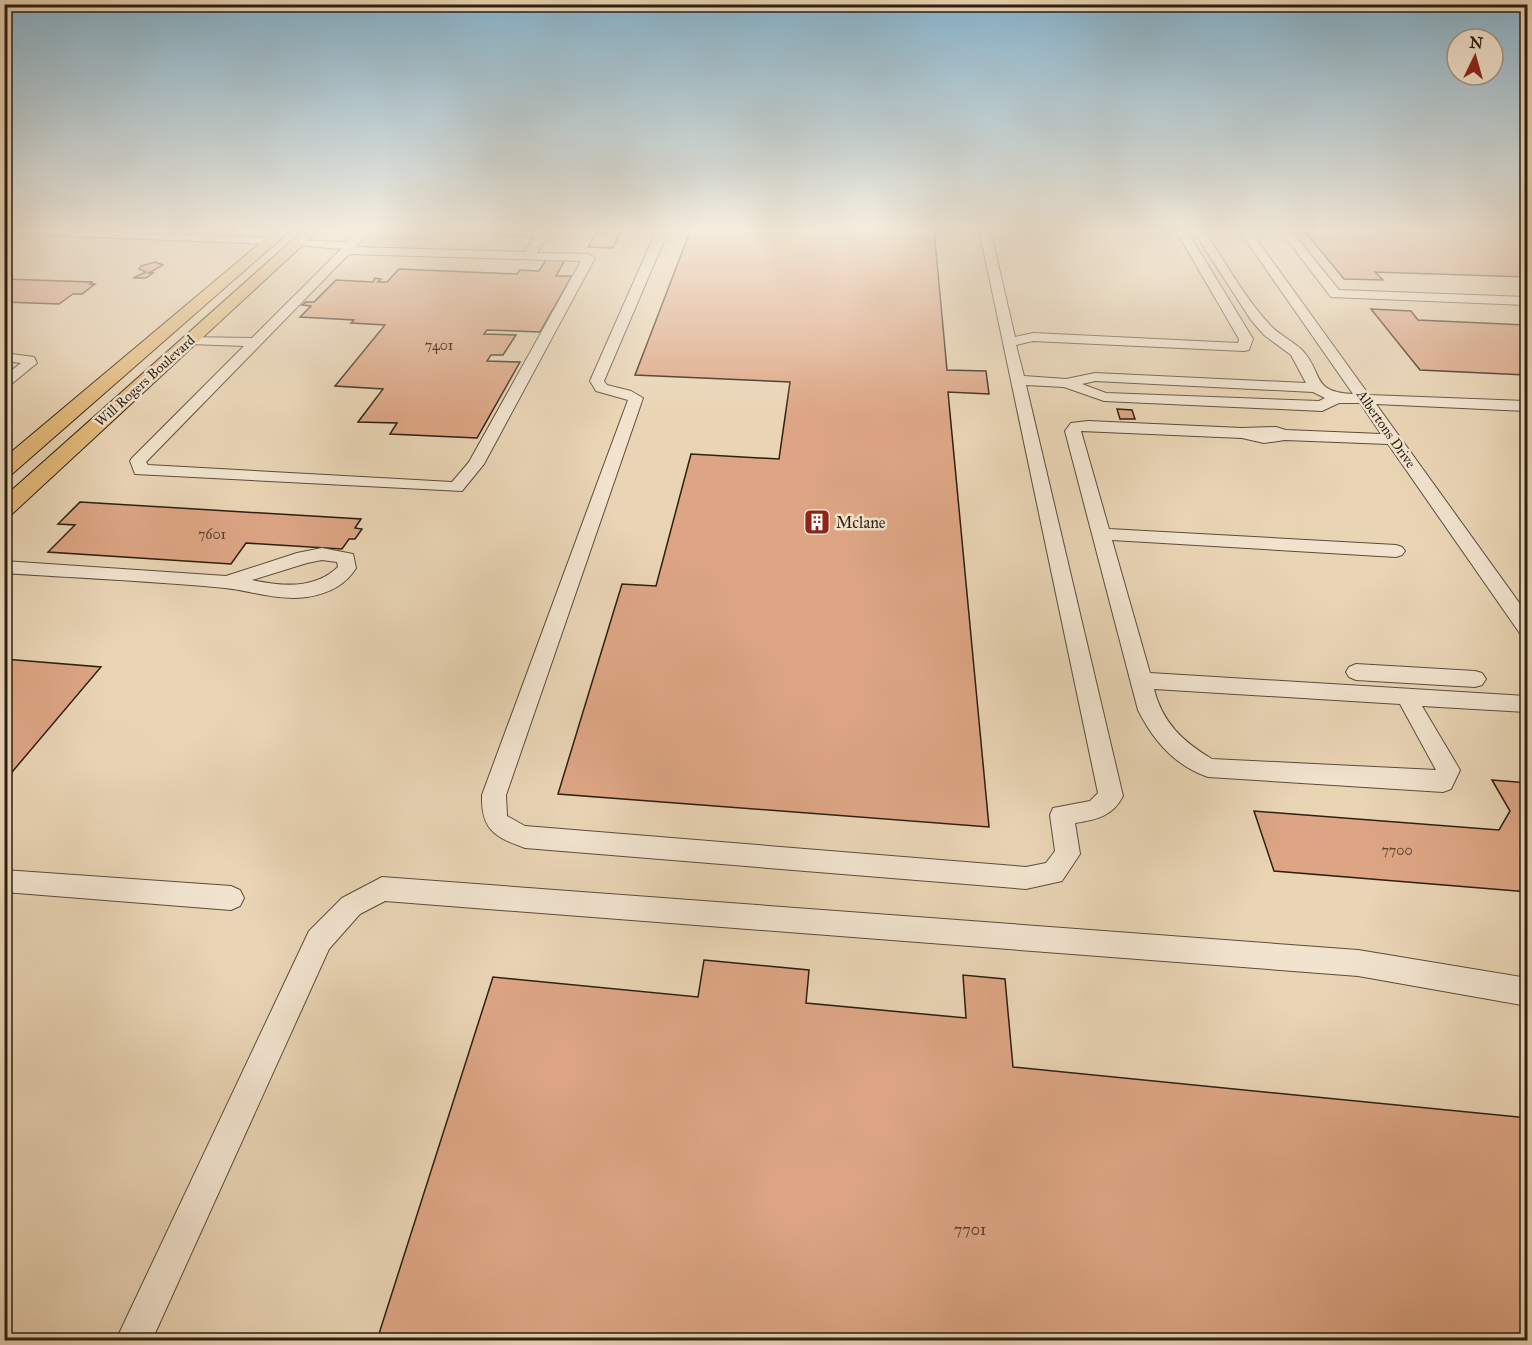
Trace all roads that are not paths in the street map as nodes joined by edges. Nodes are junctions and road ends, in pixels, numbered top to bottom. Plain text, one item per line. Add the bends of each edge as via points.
1 (211, 292) edge
2 (243, 292) edge
3 (303, 292) edge
4 (570, 292) edge
5 (636, 292) edge
6 (998, 292) edge
7 (1218, 292) edge
8 (1239, 292) edge
9 (1289, 292) edge
10 (1333, 292) edge
11 (1527, 301) edge
12 (157, 339) junction
13 (190, 340) junction
14 (253, 342) junction
15 (1009, 343) junction
16 (4, 357) edge
17 (1018, 380) junction
18 (4, 383) edge
19 (1066, 383) junction
20 (1316, 387) junction
21 (1336, 398) junction
22 (1365, 399) junction
23 (1527, 406) edge
24 (1392, 439) junction
25 (4, 469) edge
26 (4, 508) edge
27 (1101, 534) junction
28 (1395, 551) dead end
29 (4, 567) edge
30 (227, 582) junction
31 (1527, 630) edge
32 (1356, 672) dead end
33 (1475, 679) dead end
34 (1141, 680) junction
35 (1406, 696) junction
36 (1527, 704) edge
37 (4, 881) edge
38 (231, 898) dead end
39 (1527, 992) edge
40 (134, 1341) edge

1 - 12 main road, Will Rogers Boulevard
2 - 13 main road, Will Rogers Boulevard
3 - 14 street
4 - 14 street via 476,464 456,487 141,470 138,461
5 - 17 street via 597,381 601,388 636,398 494,795 493,813 503,830 525,837 1026,879 1053,873 1068,854 1062,815 1096,810 1111,796
6 - 15 street
7 - 15 street via 1246,339 1244,346 1033,337
8 - 20 street via 1269,332 1297,353
9 - 22 street, Albertons Drive
10 - 11 street
12 - 13 main road
12 - 25 main road, Will Rogers Boulevard
13 - 14 street
13 - 26 main road, Will Rogers Boulevard
15 - 17 street
16 - 18 street via 30,363
17 - 19 street
19 - 20 street via 1095,376
19 - 21 street via 1104,397 1322,406
20 - 21 street
21 - 22 street
22 - 23 street
22 - 24 street, Albertons Drive
24 - 27 street via 1248,430 1245,433 1077,426 1073,431
24 - 31 street, Albertons Drive
27 - 28 street
27 - 34 street
29 - 30 street
30 - 30 street via 273,590 316,589 342,576 347,568 346,558 322,554 304,557
32 - 33 street
34 - 35 street
34 - 35 street via 1145,702 1161,732 1184,755 1208,768 1443,782 1448,770
35 - 36 street
37 - 38 street
39 - 40 street via 1407,968 1358,963 382,889 351,906 320,940

